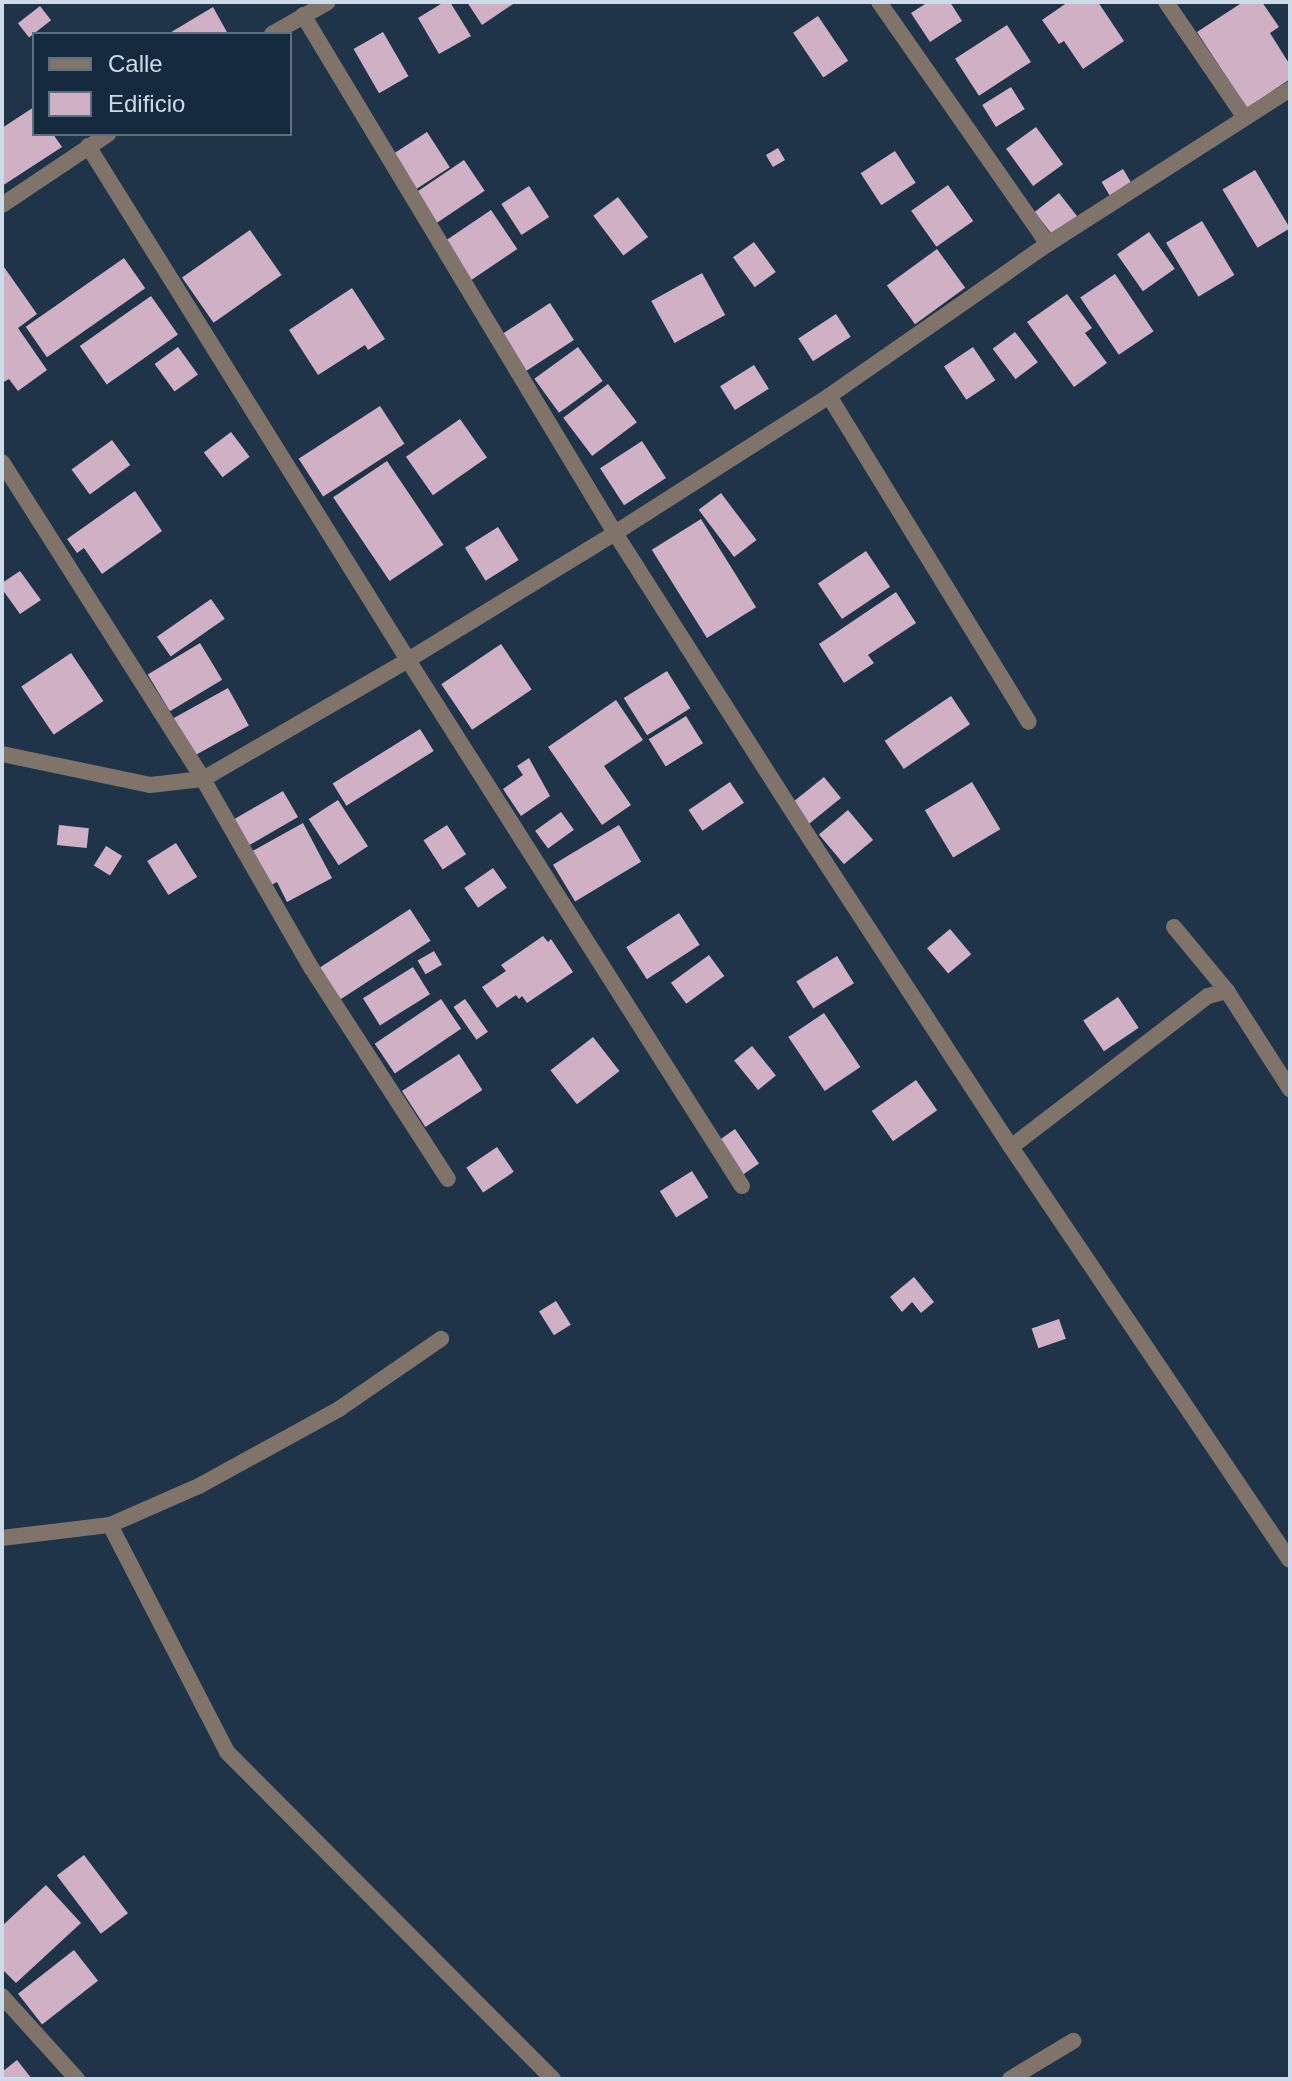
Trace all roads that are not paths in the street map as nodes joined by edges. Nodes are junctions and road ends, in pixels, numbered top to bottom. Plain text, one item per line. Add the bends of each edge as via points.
1 (328, 2) edge
2 (879, 2) edge
3 (1166, 2) edge
4 (303, 15) junction
5 (275, 32) edge
6 (1290, 89) edge
7 (1245, 118) junction
8 (105, 136) edge
9 (88, 146) junction
10 (2, 205) edge
11 (1048, 244) junction
12 (829, 396) junction
13 (2, 462) edge
14 (615, 533) junction
15 (408, 660) junction
16 (1029, 722) dead end
17 (2, 754) edge
18 (203, 779) junction
19 (1174, 927) dead end
20 (1227, 991) junction
21 (1290, 1089) edge
22 (1011, 1147) junction
23 (448, 1179) dead end
24 (742, 1186) dead end
25 (441, 1339) dead end
26 (110, 1525) junction
27 (2, 1538) edge
28 (1290, 1560) edge
29 (2, 1996) edge
30 (1073, 2041) dead end
31 (77, 2079) edge
32 (553, 2079) edge
33 (1010, 2079) edge

1 - 4 street
2 - 11 street
3 - 7 street
4 - 5 street
4 - 14 street
6 - 7 street
7 - 11 street
8 - 9 street
9 - 10 street
9 - 15 street
11 - 12 street
12 - 14 street
12 - 16 street
13 - 18 street
14 - 15 street
14 - 22 street
15 - 18 street
15 - 24 street
17 - 18 street via 150,785
18 - 23 street via 312,969
19 - 20 street
20 - 21 street
20 - 22 street via 1208,996
22 - 28 street
25 - 26 street via 311,1424 199,1486
26 - 27 street
26 - 32 street via 227,1752
29 - 31 street
30 - 33 street

